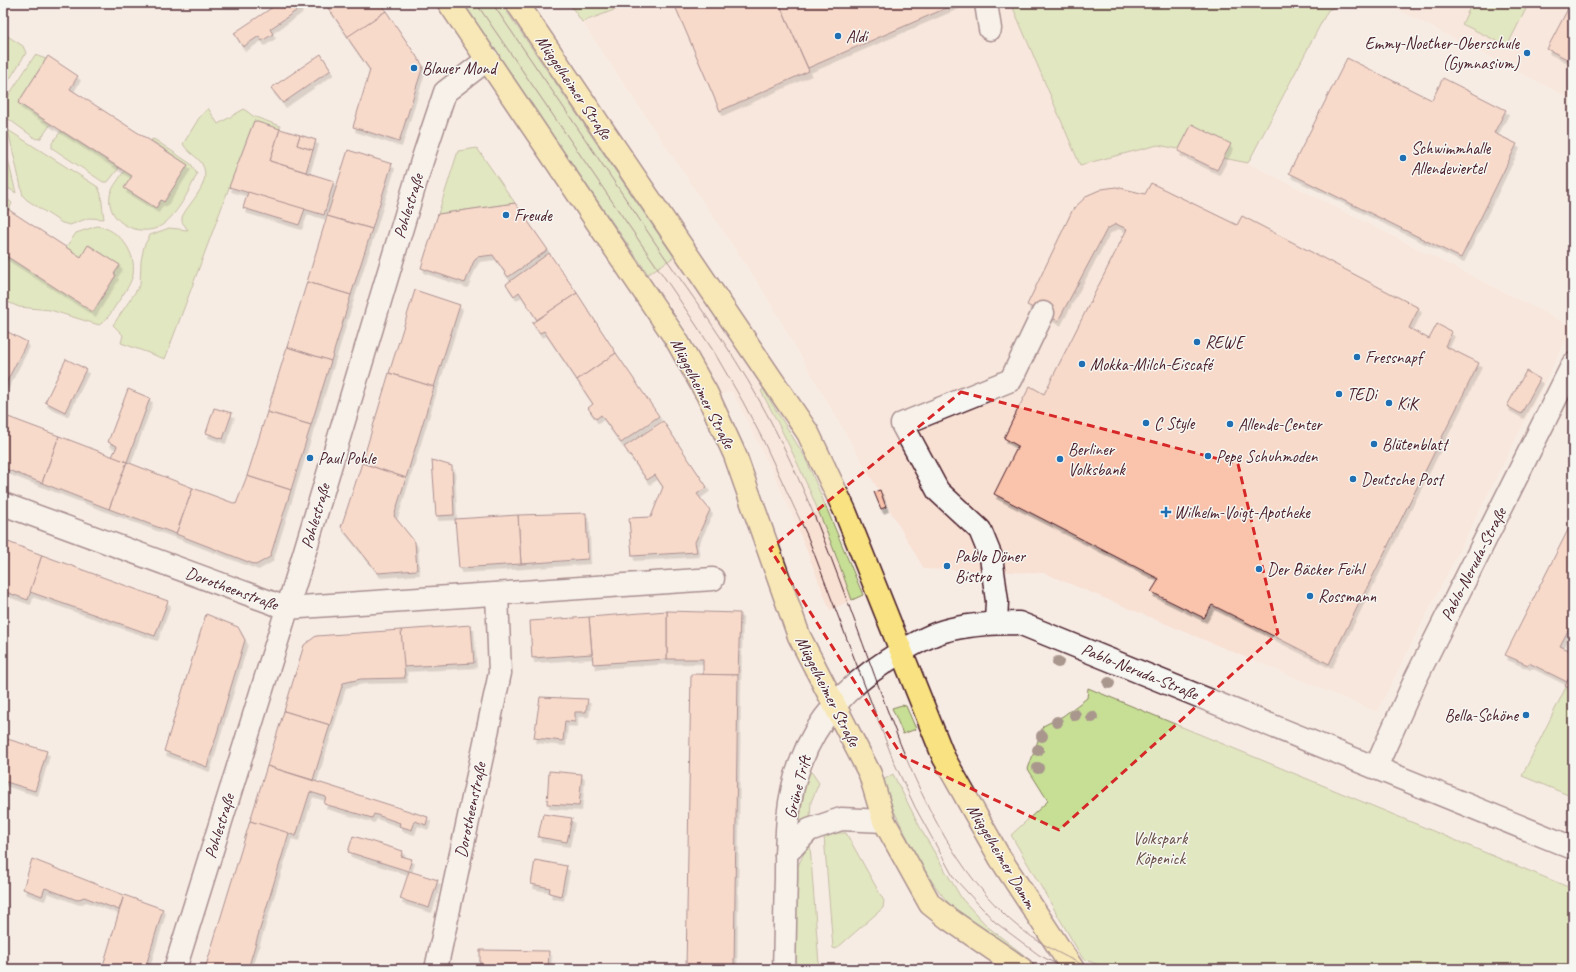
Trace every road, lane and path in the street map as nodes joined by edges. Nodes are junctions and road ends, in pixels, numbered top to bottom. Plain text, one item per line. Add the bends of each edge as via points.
1 (449, 3) edge
2 (517, 3) edge
3 (986, 3) edge
4 (990, 29) dead end
5 (488, 59) junction
6 (1043, 313) dead end
7 (1573, 364) edge
8 (3, 504) edge
9 (713, 579) dead end
10 (497, 594) junction
11 (286, 608) junction
12 (996, 623) junction
13 (900, 652) junction
14 (834, 705) junction
15 (936, 740) joint
16 (1376, 767) junction
17 (884, 821) junction
18 (1573, 848) edge
19 (786, 854) junction
20 (175, 969) edge
21 (436, 969) edge
22 (784, 969) edge
23 (1022, 969) edge
24 (1073, 969) edge

1 - 5 main road, Müggelheimer Straße
2 - 13 main road, Müggelheimer Straße via 808,433 845,511
3 - 4 street
5 - 11 street, Pohlestraße via 445,92
5 - 14 main road, Müggelheimer Straße via 676,338 701,382 734,455 799,636
6 - 12 street via 1011,380 902,424 938,492 980,530 991,557 997,601
7 - 16 street, Pablo-Neruda-Straße via 1416,678
8 - 11 street, Dorotheenstraße
9 - 10 street, Dorotheenstraße
10 - 11 street, Dorotheenstraße
10 - 21 street, Dorotheenstraße via 500,673
11 - 20 street, Pohlestraße
12 - 13 street, Pablo-Neruda-Straße via 943,631
12 - 16 street, Pablo-Neruda-Straße via 1019,623
13 - 14 street, Grüne Trift via 862,678
13 - 15 main road, Müggelheimer Straße
14 - 17 main road, Müggelheimer Straße via 870,774
14 - 19 street, Grüne Trift via 808,744 800,763 787,824
15 - 24 main road, Müggelheimer Damm via 1000,858
16 - 18 street, Pablo-Neruda-Straße
17 - 19 street, Grüne Trift via 841,819 809,830
17 - 23 main road via 930,904
19 - 22 street, Grüne Trift

